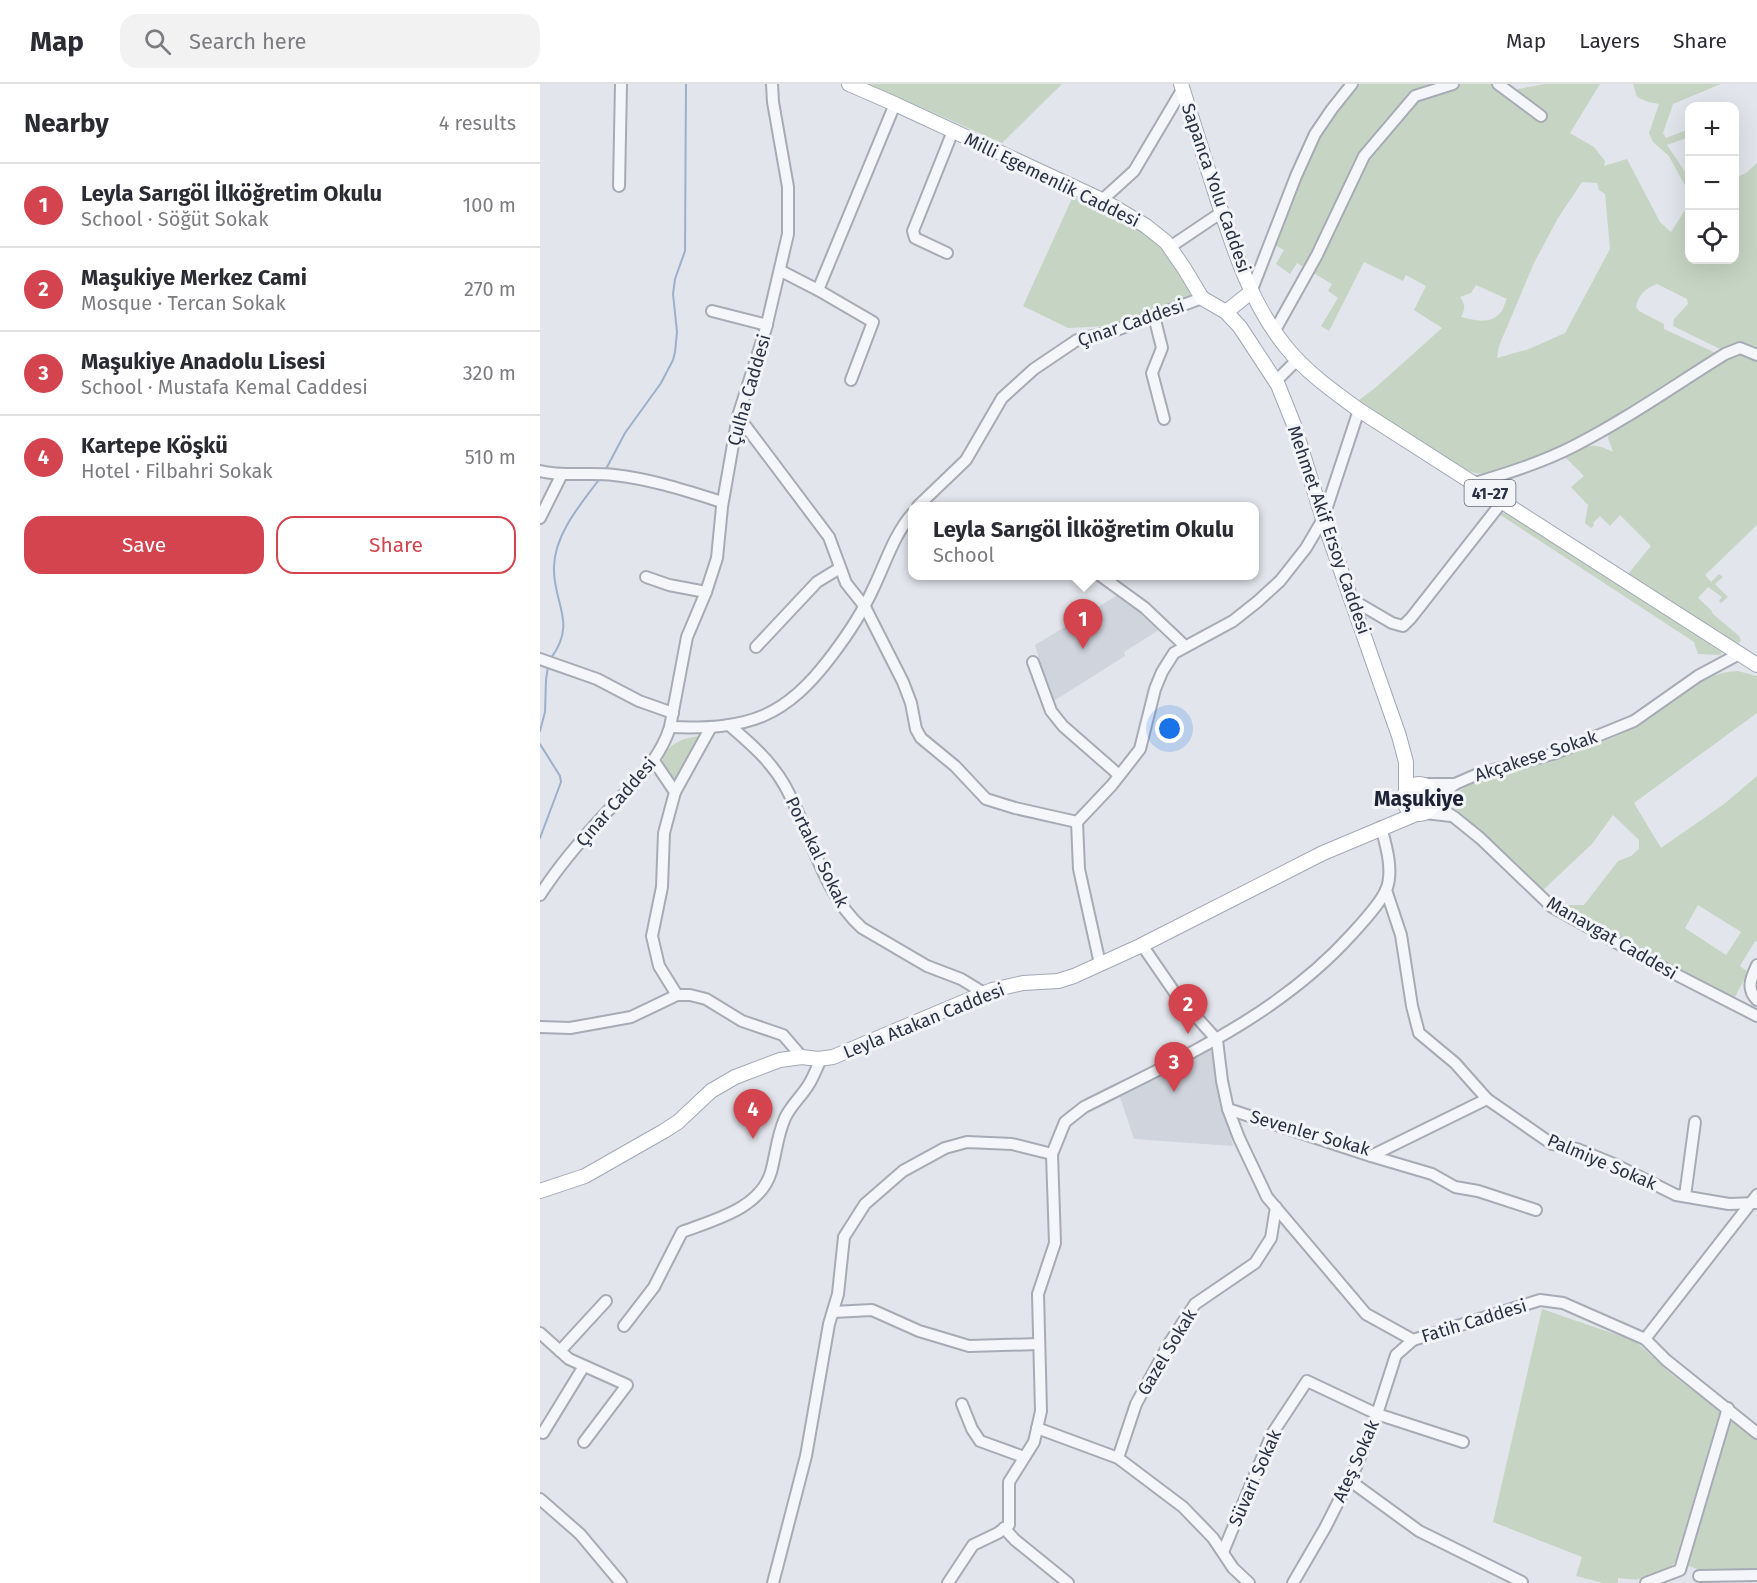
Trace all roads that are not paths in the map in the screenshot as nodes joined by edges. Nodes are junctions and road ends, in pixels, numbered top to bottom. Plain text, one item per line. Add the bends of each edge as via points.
1 (621, 84) edge
2 (772, 84) edge
3 (849, 84) edge
4 (1352, 84) edge
5 (1453, 84) edge
6 (1498, 84) edge
7 (1182, 87) edge
8 (895, 104) junction
9 (1541, 116) dead end
10 (953, 131) junction
11 (619, 186) dead end
12 (1102, 200) junction
13 (1222, 212) junction
14 (1170, 247) junction
15 (947, 253) dead end
16 (781, 271) junction
17 (818, 290) junction
18 (1251, 292) junction
19 (1202, 298) junction
20 (712, 311) dead end
21 (1226, 312) junction
22 (1154, 316) junction
23 (767, 325) junction
24 (1274, 332) junction
25 (1757, 355) edge
26 (1297, 360) junction
27 (851, 380) dead end
28 (1276, 381) junction
29 (1359, 410) junction
30 (738, 416) junction
31 (1164, 419) dead end
32 (540, 471) edge
33 (562, 474) junction
34 (1475, 483) junction
35 (723, 501) junction
36 (923, 502) edge
37 (1502, 502) junction
38 (540, 518) edge
39 (908, 519) edge
40 (1323, 519) junction
41 (840, 568) junction
42 (646, 577) dead end
43 (1107, 580) edge
44 (1119, 580) edge
45 (1124, 591) junction
46 (706, 592) junction
47 (1351, 599) junction
48 (865, 607) junction
49 (756, 646) dead end
50 (1185, 646) junction
51 (1739, 654) junction
52 (546, 661) edge
53 (1033, 662) dead end
54 (1757, 665) edge
55 (673, 714) junction
56 (729, 725) junction
57 (670, 727) junction
58 (711, 727) junction
59 (654, 761) junction
60 (1406, 762) junction
61 (1119, 775) junction
62 (1422, 784) junction
63 (1455, 784) junction
64 (675, 792) junction
65 (1406, 797) junction
66 (1427, 808) junction
67 (1077, 822) junction
68 (1382, 827) junction
69 (1386, 890) junction
70 (540, 896) edge
71 (1142, 945) junction
72 (1100, 964) junction
73 (1757, 965) edge
74 (984, 993) junction
75 (676, 995) junction
76 (1757, 1000) edge
77 (1757, 1016) edge
78 (540, 1027) edge
79 (1217, 1040) junction
80 (802, 1057) junction
81 (821, 1059) junction
82 (1487, 1099) junction
83 (1228, 1109) junction
84 (1695, 1122) dead end
85 (1052, 1154) junction
86 (1371, 1156) junction
87 (540, 1191) edge
88 (1685, 1196) junction
89 (1755, 1200) edge
90 (1276, 1208) junction
91 (1536, 1210) dead end
92 (606, 1301) dead end
93 (832, 1312) junction
94 (624, 1326) dead end
95 (540, 1333) edge
96 (1645, 1339) junction
97 (1413, 1340) junction
98 (1039, 1344) junction
99 (560, 1351) junction
100 (584, 1366) junction
101 (962, 1404) dead end
102 (1728, 1408) junction
103 (1377, 1414) junction
104 (1037, 1428) junction
105 (543, 1433) dead end
106 (1757, 1433) edge
107 (584, 1442) dead end
108 (1463, 1442) dead end
109 (1024, 1457) junction
110 (1118, 1458) junction
111 (1349, 1480) junction
112 (540, 1499) edge
113 (1004, 1528) junction
114 (1223, 1552) junction
115 (1680, 1570) junction
116 (1757, 1575) edge
117 (1699, 1576) junction
118 (1522, 1582) edge
119 (621, 1583) edge
120 (773, 1583) edge
121 (948, 1583) edge
122 (1068, 1583) edge
123 (1249, 1583) edge
124 (1293, 1583) edge
125 (1646, 1583) edge
126 (1714, 1583) edge

1 - 11 street
2 - 16 street, Çulha Caddesi via 788,187 788,234
3 - 8 main road, Milli Egemenlik Caddesi
4 - 18 street via 1315,134
5 - 24 street via 1415,96 1364,156 1317,255
6 - 9 street
7 - 12 street via 1134,171
7 - 13 main road, Sapanca Yolu Caddesi / 41-27
8 - 10 main road, Milli Egemenlik Caddesi
8 - 17 street
10 - 12 main road, Milli Egemenlik Caddesi
10 - 15 street via 913,231 919,241
12 - 14 main road, Milli Egemenlik Caddesi via 1146,226
13 - 14 street
13 - 18 main road, Sapanca Yolu Caddesi / 41-27
14 - 19 main road, Milli Egemenlik Caddesi
16 - 17 street
16 - 23 street, Çulha Caddesi
17 - 27 street via 873,322
18 - 21 main road
18 - 24 main road, 41-27
19 - 21 main road, Milli Egemenlik Caddesi
19 - 22 street, Çınar Caddesi
20 - 23 street
21 - 28 main road, Mehmet Akif Ersoy Caddesi
22 - 31 street via 1162,348 1153,368 1153,379
22 - 36 street, Çınar Caddesi via 1077,340 1034,369 1002,398 966,460
23 - 30 street, Çulha Caddesi
24 - 26 main road, 41-27
25 - 34 street via 1740,348 1725,354 1573,447
26 - 28 street
26 - 29 main road, 41-27
28 - 40 main road, Mehmet Akif Ersoy Caddesi
29 - 34 main road, 41-27
29 - 40 street
30 - 35 street, Çulha Caddesi
30 - 41 street via 824,529
32 - 33 street
33 - 35 street via 635,478
33 - 38 street
34 - 37 main road, 41-27
35 - 46 street, Çulha Caddesi via 717,558
37 - 47 street via 1403,626
37 - 51 main road, 41-27
39 - 48 street
40 - 47 main road, Mehmet Akif Ersoy Caddesi
40 - 50 street via 1294,565 1269,592 1233,621
41 - 48 street
41 - 49 street via 817,582
42 - 46 street
43 - 45 street
44 - 45 street
45 - 50 street
46 - 55 street, Çulha Caddesi via 687,637
47 - 60 main road, Mehmet Akif Ersoy Caddesi
48 - 56 street via 798,694 776,710
48 - 67 street via 908,693 915,729 921,738 986,799
50 - 61 street via 1174,653 1162,672 1140,749
51 - 54 main road, 41-27
51 - 63 street, Akçakese Sokak via 1623,726
52 - 55 street via 597,679
53 - 61 street via 1051,711
55 - 57 street, Çulha Caddesi
56 - 58 street
56 - 74 street, Portakal Sokak via 772,766 799,813 837,897 853,921 927,966 962,979
57 - 58 street
57 - 59 street, Çınar Caddesi
58 - 64 street
59 - 64 street
59 - 70 street, Çınar Caddesi via 587,834
60 - 62 main road
60 - 65 main road
61 - 67 street
62 - 63 street
62 - 65 main road via 1410,787
62 - 66 main road via 1433,791
63 - 66 street
64 - 75 street via 664,832 662,887 652,936 659,966
65 - 66 main road via 1410,811
65 - 68 main road via 1398,813
66 - 68 main road, Leyla Atakan Caddesi
66 - 77 street, Manavgat Caddesi via 1454,817 1552,907
67 - 72 street via 1079,869
68 - 69 street via 1388,865
68 - 71 main road, Leyla Atakan Caddesi
69 - 79 street via 1324,963 1286,995
69 - 82 street, Palmiye Sokak via 1399,929 1419,1033 1455,1063
71 - 72 main road, Leyla Atakan Caddesi
71 - 79 street via 1175,993
72 - 74 main road, Leyla Atakan Caddesi via 1064,980 1023,983
73 - 76 street via 1750,985
74 - 81 main road, Leyla Atakan Caddesi
75 - 78 street via 631,1017 570,1028
75 - 80 street via 706,999 742,1020 783,1035
79 - 83 street, Fatih Caddesi
79 - 85 street via 1084,1107 1065,1122
80 - 81 main road, Leyla Atakan Caddesi
80 - 87 main road, Leyla Atakan Caddesi via 765,1064 721,1084 664,1131 585,1176
81 - 94 street via 786,1116 771,1171 762,1188 747,1204 729,1214 682,1232 654,1287
82 - 86 street, Sevenler Sokak
82 - 88 street, Palmiye Sokak via 1552,1143 1577,1149
83 - 86 street, Sevenler Sokak
83 - 90 street, Fatih Caddesi via 1267,1197
84 - 88 street
85 - 93 street via 1012,1144 967,1142 945,1148 903,1171 865,1204 844,1237 838,1294
85 - 98 street via 1055,1243 1038,1294
86 - 91 street via 1432,1173 1455,1187
88 - 89 street, Palmiye Sokak via 1729,1204
89 - 96 street
90 - 97 street, Fatih Caddesi via 1366,1314
90 - 110 street, Gazel Sokak via 1271,1238 1255,1263 1195,1304 1170,1342 1136,1404
92 - 99 street
93 - 98 street via 873,1310 919,1331 969,1346
93 - 120 street via 806,1456
95 - 99 street
96 - 97 street, Fatih Caddesi via 1563,1303 1540,1300
96 - 102 street, Fatih Caddesi via 1665,1360
97 - 103 street, Ateş Sokak via 1396,1355
98 - 104 street via 1041,1411
99 - 100 street
100 - 105 street
100 - 107 street via 627,1385
101 - 109 street via 980,1441
102 - 106 street, Fatih Caddesi
102 - 115 street
103 - 108 street
103 - 111 street, Ateş Sokak
103 - 114 street, Süvari Sokak via 1307,1380 1268,1441
104 - 109 street
104 - 110 street
109 - 113 street via 1009,1482 1009,1525
110 - 114 street via 1183,1507
111 - 118 street via 1419,1531
111 - 124 street, Ateş Sokak
112 - 119 street via 580,1534
113 - 121 street via 973,1545
113 - 122 street
114 - 123 street
115 - 117 street
115 - 125 street
116 - 117 street
117 - 126 street

